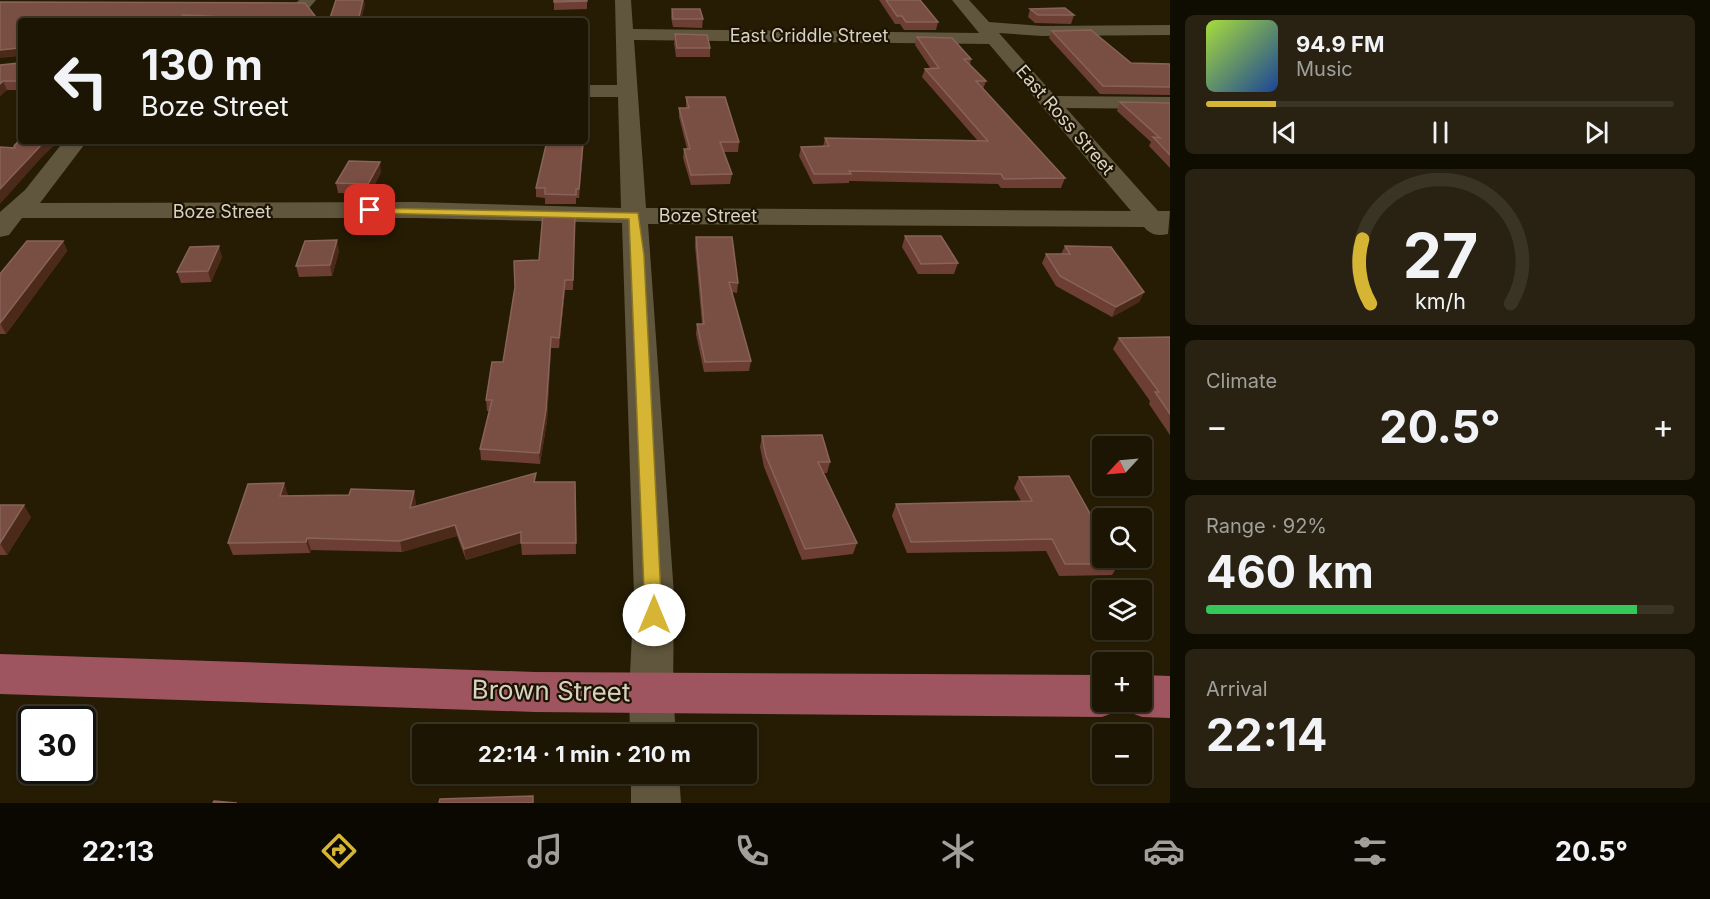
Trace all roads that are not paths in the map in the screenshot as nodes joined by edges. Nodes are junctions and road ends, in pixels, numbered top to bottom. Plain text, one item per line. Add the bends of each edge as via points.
1 (622, 0) edge
2 (960, 0) edge
3 (306, 2) edge
4 (281, 5) edge
5 (292, 18) edge
6 (1170, 30) edge
7 (989, 33) junction
8 (624, 34) junction
9 (588, 91) edge
10 (627, 91) junction
11 (1050, 102) junction
12 (1170, 103) edge
13 (74, 144) edge
14 (634, 216) junction
15 (1160, 218) edge
16 (8, 219) edge
17 (1170, 241) edge
18 (0, 674) edge
19 (1092, 696) edge
20 (1152, 696) edge
21 (1170, 697) edge
22 (652, 714) edge
23 (656, 784) edge
24 (657, 803) edge

1 - 8 street
2 - 7 street, East Ross Street
3 - 4 street
3 - 5 street
6 - 7 street, East Criddle Street
7 - 8 street, East Criddle Street
7 - 11 street, East Ross Street
8 - 10 street
9 - 10 street
10 - 14 street
11 - 12 street
11 - 15 street, East Ross Street
13 - 16 street via 34,195
14 - 15 street, Boze Street
14 - 16 street, Boze Street via 417,210
14 - 22 street via 654,595
15 - 17 street, East Ross Street
18 - 22 main road, Brown Street via 535,692
19 - 22 main road, Brown Street
20 - 21 main road
23 - 24 street

